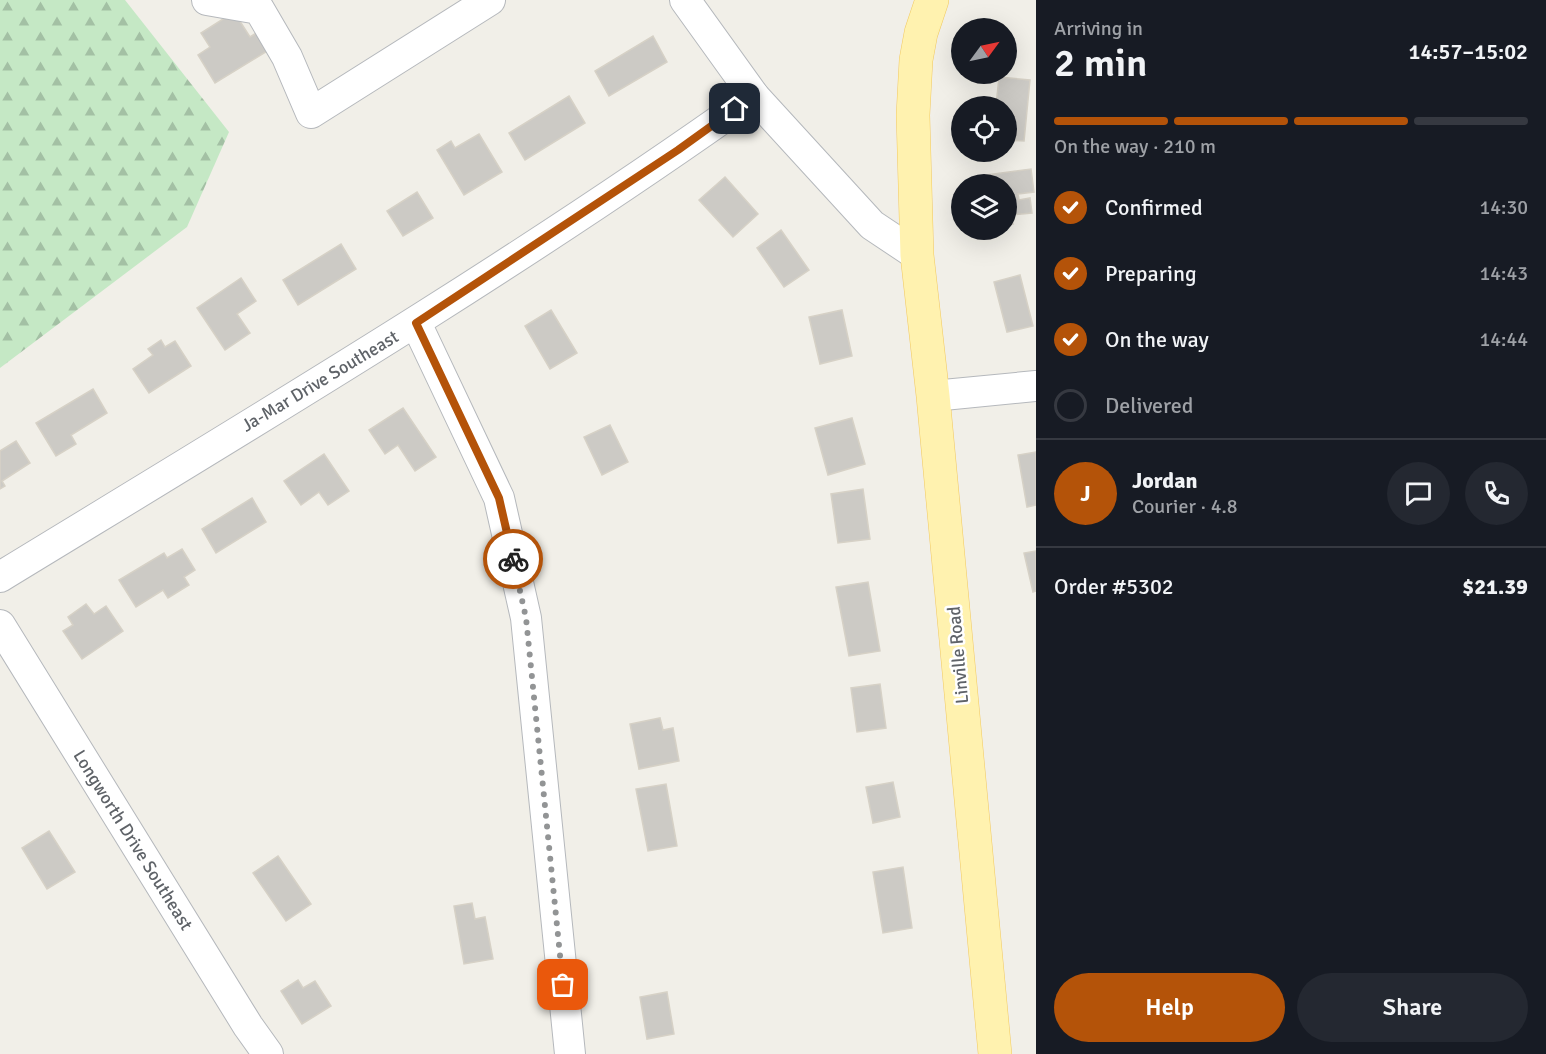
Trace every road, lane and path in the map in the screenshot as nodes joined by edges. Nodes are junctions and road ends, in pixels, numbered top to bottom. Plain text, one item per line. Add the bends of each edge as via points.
1 (207, 0) edge
2 (490, 0) edge
3 (685, 0) edge
4 (932, 0) edge
5 (754, 96) junction
6 (917, 255) junction
7 (416, 323) junction
8 (1036, 386) edge
9 (933, 396) junction
10 (0, 577) edge
11 (0, 625) edge
12 (268, 1054) edge
13 (570, 1054) edge
14 (995, 1054) edge

1 - 2 street via 259,9 287,57 311,113
3 - 5 street
4 - 6 main road, Linville Road via 916,60
5 - 6 street via 872,225
5 - 7 street, Ja-Mar Drive Southeast
6 - 9 main road, Linville Road
7 - 10 street, Ja-Mar Drive Southeast
7 - 13 street via 499,498 526,618
8 - 9 street
9 - 14 main road, Linville Road
11 - 12 street, Longworth Drive Southeast

